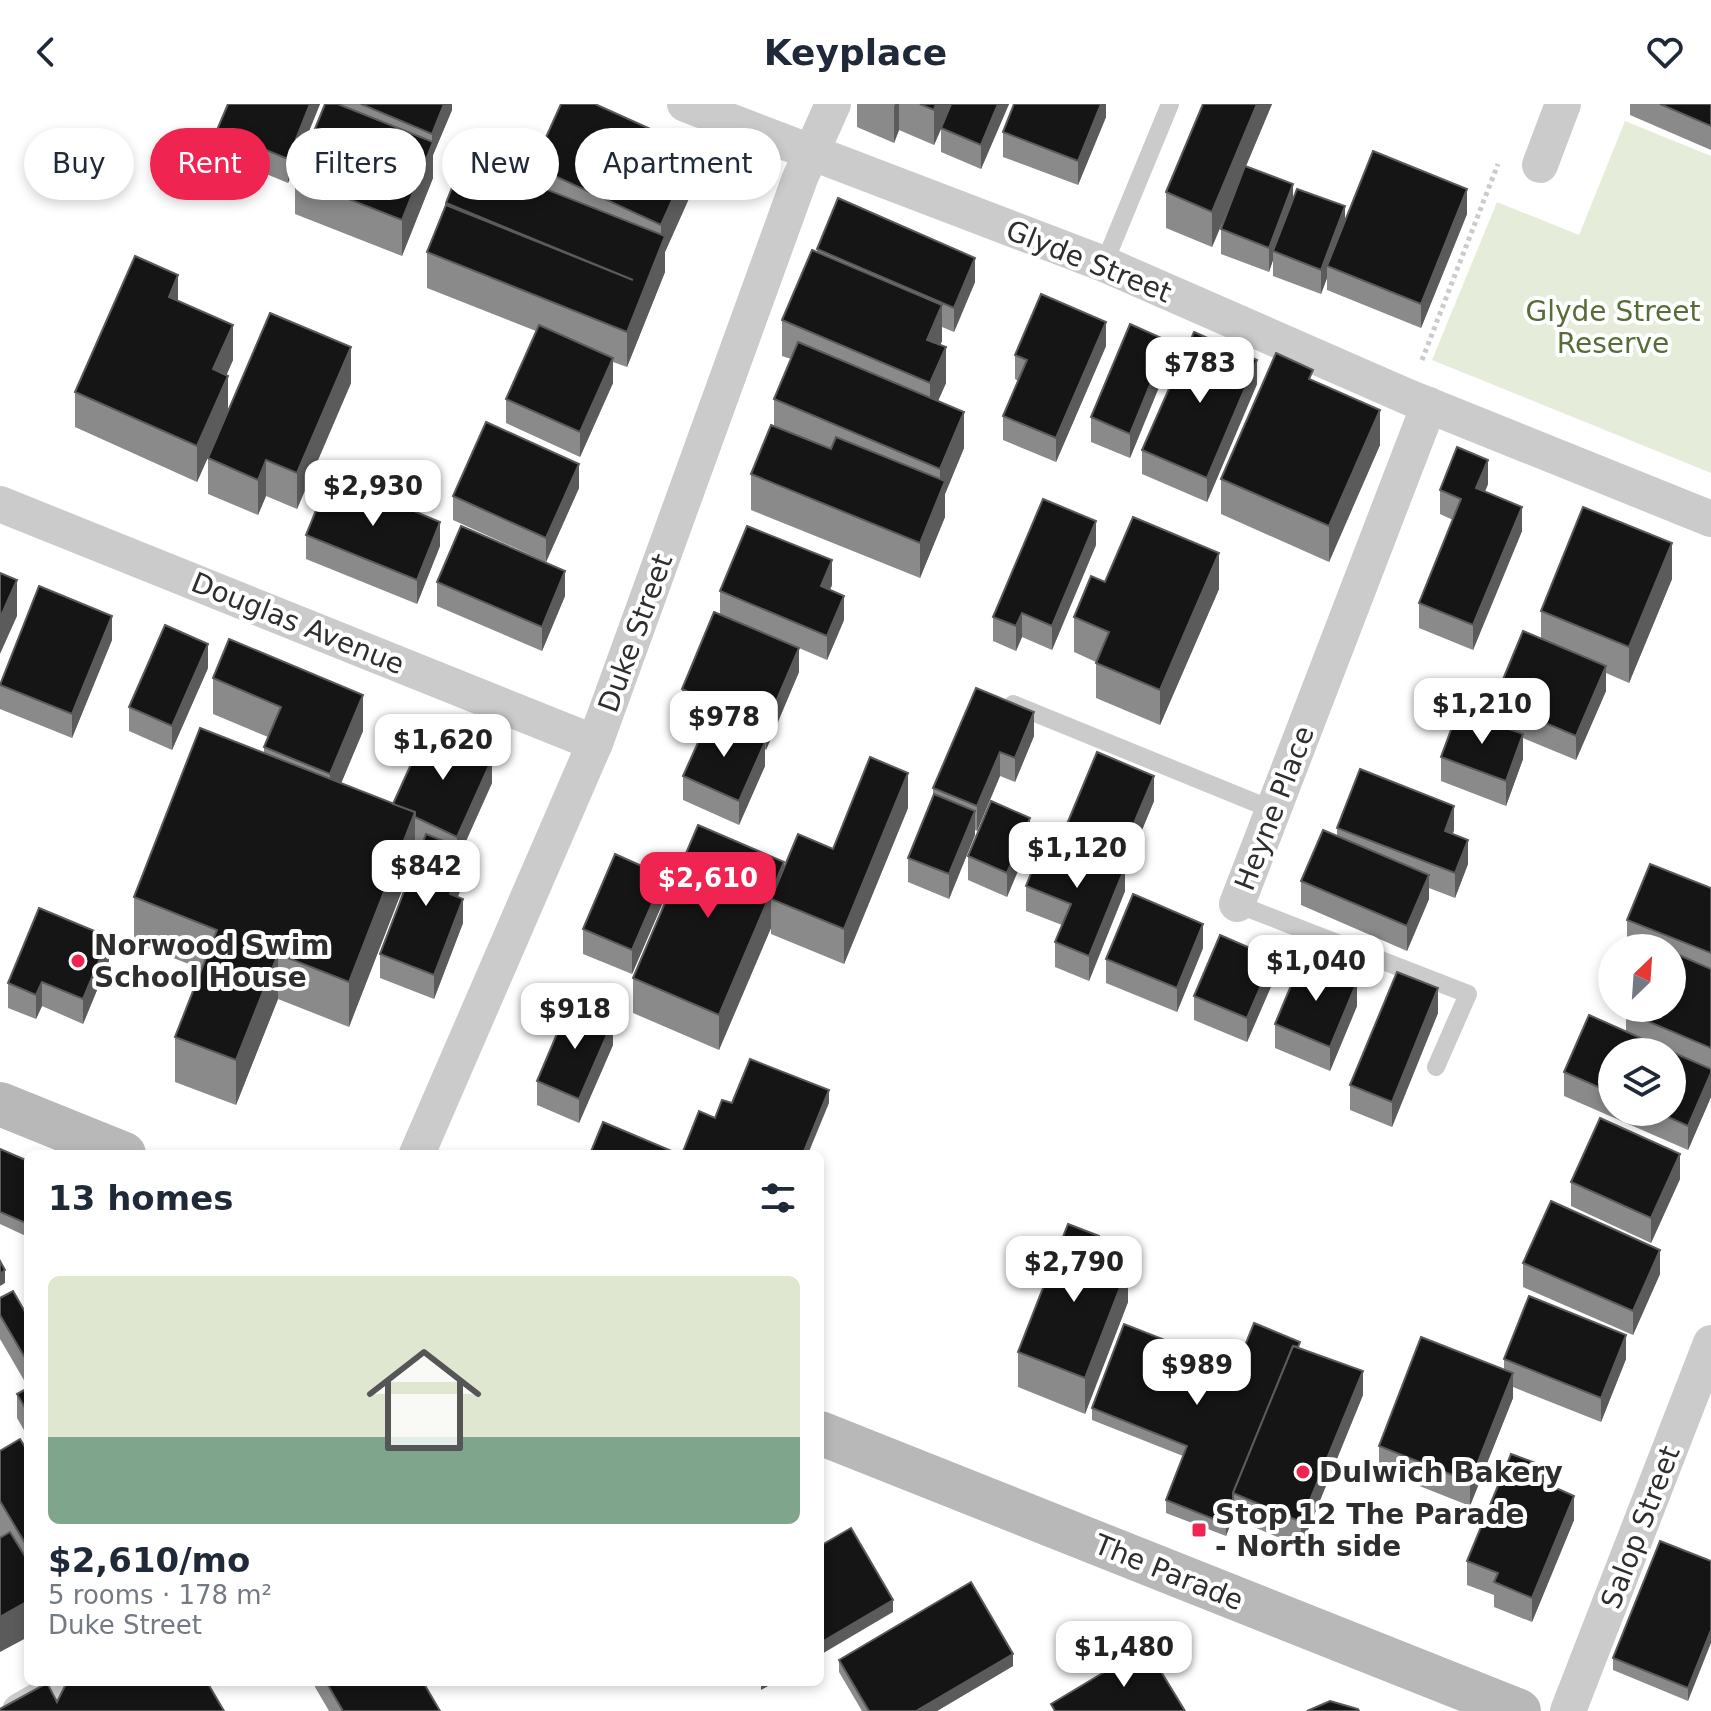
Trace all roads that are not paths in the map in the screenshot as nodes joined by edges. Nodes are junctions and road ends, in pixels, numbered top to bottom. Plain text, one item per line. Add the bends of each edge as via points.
1 (685, 104) edge
2 (833, 104) edge
3 (1170, 104) edge
4 (1563, 104) edge
5 (813, 152) junction
6 (1540, 165) road end
7 (1104, 264) junction
8 (1418, 401) junction
9 (0, 504) edge
10 (1711, 519) edge
11 (989, 695) edge
12 (595, 743) junction
13 (1273, 810) junction
14 (1237, 904) joint
15 (1436, 1067) dead end
16 (0, 1104) edge
17 (114, 1150) edge
18 (419, 1150) edge
19 (1711, 1343) edge
20 (824, 1435) edge
21 (64, 1686) edge
22 (20, 1711) edge
23 (1519, 1711) edge
24 (1568, 1711) edge

1 - 5 street, Glyde Street
2 - 5 street, Duke Street
3 - 7 lane
4 - 6 street
5 - 7 street, Glyde Street
5 - 12 street, Duke Street
7 - 8 street, Glyde Street
8 - 10 street, Glyde Street
8 - 13 street, Heyne Place
9 - 12 street, Douglas Avenue
11 - 13 lane
12 - 18 street, Duke Street
13 - 14 street, Heyne Place
14 - 15 lane, Heyne Place via 1468,994
16 - 17 main road
19 - 24 street, Salop Street
20 - 23 main road, The Parade
21 - 22 street

